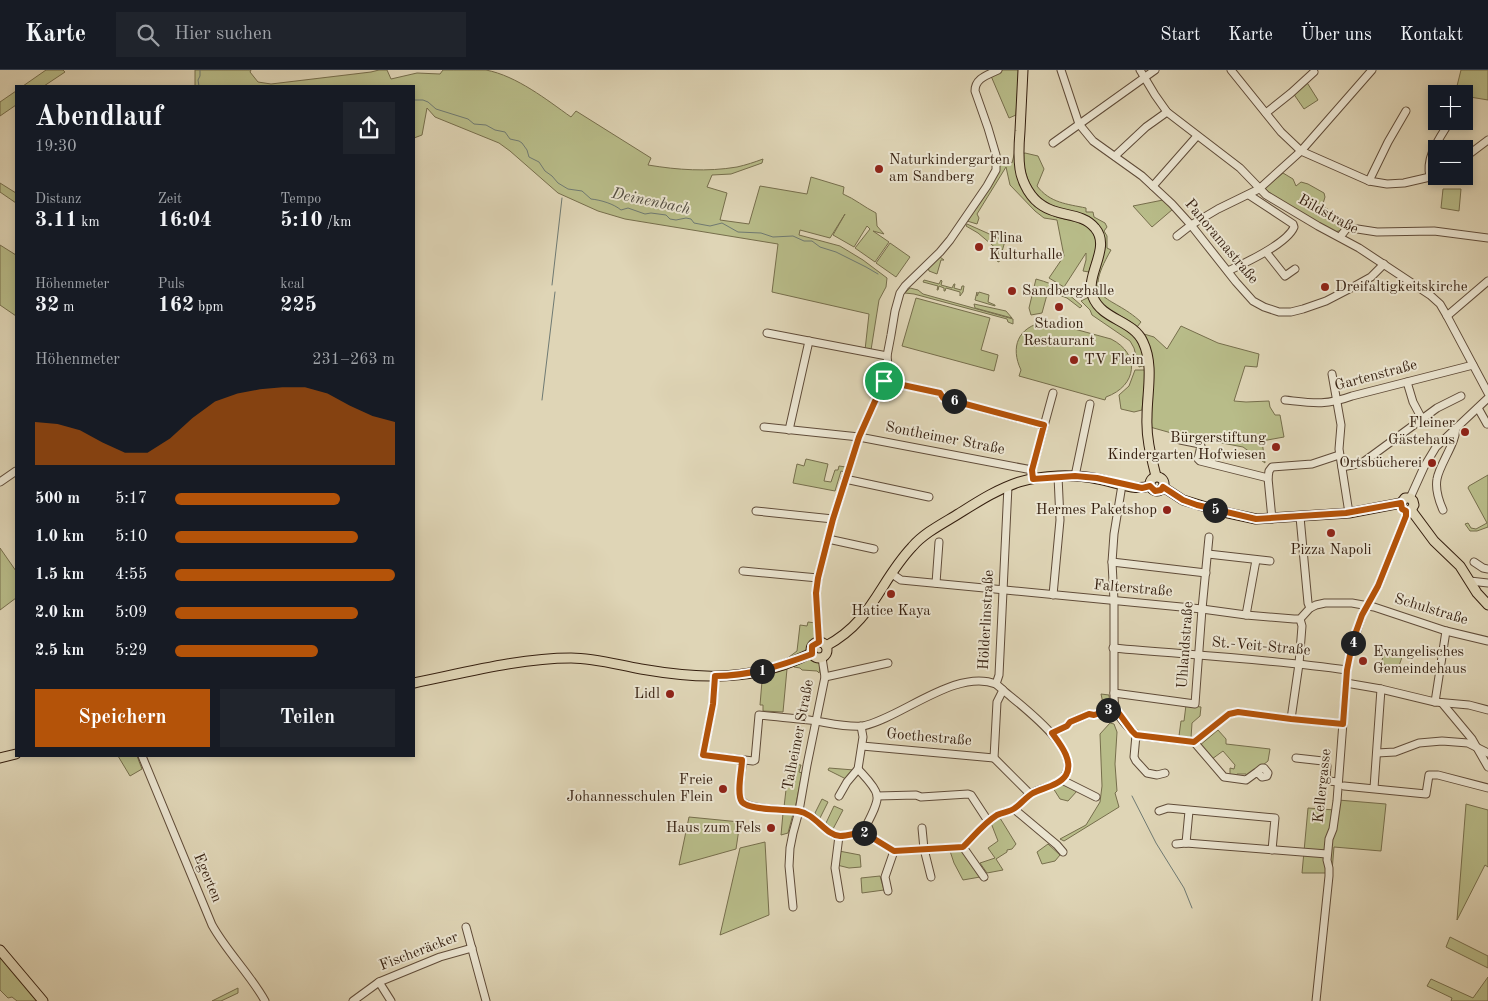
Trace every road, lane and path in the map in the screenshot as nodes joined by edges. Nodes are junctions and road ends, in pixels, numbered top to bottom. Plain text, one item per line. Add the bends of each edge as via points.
1 (998, 70) edge
2 (1023, 70) edge
3 (1061, 70) edge
4 (1140, 70) edge
5 (1155, 70) edge
6 (1232, 70) edge
7 (1372, 70) edge
8 (1314, 72) dead end
9 (1145, 78) junction
10 (1406, 111) dead end
11 (1166, 112) junction
12 (1266, 113) junction
13 (1079, 124) junction
14 (1197, 136) junction
15 (1488, 140) edge
16 (1053, 143) dead end
17 (1473, 151) edge
18 (1301, 152) junction
19 (1115, 156) junction
20 (1428, 176) edge
21 (1370, 180) junction
22 (1153, 186) junction
23 (1259, 189) junction
24 (1249, 195) junction
25 (1191, 225) junction
26 (1177, 236) dead end
27 (1340, 238) junction
28 (1488, 238) edge
29 (1266, 252) junction
30 (1384, 264) junction
31 (1295, 268) dead end
32 (1228, 271) junction
33 (1488, 281) edge
34 (1447, 316) junction
35 (767, 333) dead end
36 (809, 341) junction
37 (887, 356) junction
38 (1473, 365) junction
39 (1332, 374) dead end
40 (884, 381) junction
41 (1407, 382) junction
42 (1053, 393) dead end
43 (1461, 396) dead end
44 (1487, 398) edge
45 (1285, 400) dead end
46 (1337, 401) junction
47 (1090, 404) dead end
48 (1478, 408) junction
49 (1422, 419) junction
50 (1486, 424) dead end
51 (1044, 425) junction
52 (764, 427) dead end
53 (1455, 428) junction
54 (789, 430) junction
55 (859, 437) junction
56 (1180, 440) dead end
57 (1340, 455) junction
58 (1342, 467) junction
59 (15, 472) edge
60 (1032, 474) junction
61 (1058, 476) junction
62 (1075, 476) junction
63 (1156, 476) junction
64 (1268, 478) junction
65 (845, 479) junction
66 (0, 482) edge
67 (1122, 485) junction
68 (1008, 486) junction
69 (1150, 486) junction
70 (1163, 487) junction
71 (929, 497) dead end
72 (1410, 498) joint
73 (1406, 508) junction
74 (1443, 510) dead end
75 (756, 511) dead end
76 (1349, 513) junction
77 (1300, 517) junction
78 (833, 519) junction
79 (1272, 519) junction
80 (1210, 536) dead end
81 (828, 539) junction
82 (939, 542) dead end
83 (874, 549) dead end
84 (1208, 554) junction
85 (1256, 560) junction
86 (1270, 561) dead end
87 (1112, 562) junction
88 (1474, 562) dead end
89 (1488, 569) edge
90 (743, 570) dead end
91 (1206, 573) junction
92 (892, 574) junction
93 (818, 578) junction
94 (1470, 581) junction
95 (936, 583) junction
96 (1488, 583) edge
97 (1002, 590) junction
98 (1053, 595) junction
99 (1114, 601) junction
100 (1367, 605) junction
101 (1488, 605) edge
102 (1310, 608) junction
103 (1202, 609) junction
104 (1246, 615) junction
105 (1300, 619) junction
106 (1446, 631) junction
107 (1488, 641) edge
108 (823, 644) junction
109 (1113, 648) junction
110 (812, 654) junction
111 (1199, 655) junction
112 (822, 658) junction
113 (888, 663) dead end
114 (1299, 664) junction
115 (1347, 670) junction
116 (715, 676) junction
117 (825, 677) junction
118 (415, 683) edge
119 (1346, 683) junction
120 (996, 684) junction
121 (1381, 689) junction
122 (1003, 690) junction
123 (1114, 694) junction
124 (1439, 702) junction
125 (1115, 708) junction
126 (1488, 710) edge
127 (1291, 719) junction
128 (816, 722) junction
129 (1343, 724) junction
130 (861, 726) junction
131 (1052, 733) junction
132 (1136, 735) junction
133 (1194, 742) junction
134 (862, 746) junction
135 (1477, 747) junction
136 (1377, 752) junction
137 (1488, 753) edge
138 (15, 754) edge
139 (142, 757) edge
140 (0, 758) edge
141 (994, 758) junction
142 (1296, 758) dead end
143 (742, 760) junction
144 (1488, 766) edge
145 (858, 769) junction
146 (1257, 772) dead end
147 (1165, 773) dead end
148 (1062, 780) junction
149 (1341, 784) junction
150 (1374, 788) junction
151 (1488, 788) edge
152 (1030, 794) junction
153 (839, 796) dead end
154 (877, 796) junction
155 (1096, 797) dead end
156 (1014, 809) junction
157 (1189, 810) junction
158 (799, 811) junction
159 (1159, 812) dead end
160 (988, 820) junction
161 (922, 828) dead end
162 (863, 832) junction
163 (840, 836) junction
164 (1186, 843) junction
165 (1176, 844) dead end
166 (963, 847) junction
167 (924, 848) junction
168 (1272, 850) junction
169 (894, 851) junction
170 (1063, 852) dead end
171 (1327, 854) junction
172 (931, 877) dead end
173 (984, 877) dead end
174 (888, 891) dead end
175 (840, 898) dead end
176 (793, 907) dead end
177 (466, 927) dead end
178 (472, 948) junction
179 (0, 950) edge
180 (380, 982) junction
181 (43, 1001) edge
182 (265, 1001) edge
183 (353, 1001) edge
184 (391, 1001) edge
185 (486, 1001) edge
186 (1316, 1001) edge

1 - 37 street via 978,80 975,86 996,155 996,170 950,240 902,289
2 - 63 main road via 1020,170 1028,191 1043,206 1087,220 1098,232 1100,250 1091,289 1104,312 1139,336 1148,356 1148,450
3 - 13 street
4 - 9 street, Bildstraße
5 - 9 street
6 - 12 street
7 - 18 street
8 - 12 street
9 - 11 street, Bildstraße
9 - 13 street
10 - 21 street
11 - 14 street, Bildstraße
11 - 19 street
12 - 18 street
13 - 16 street
13 - 19 street, Panoramastraße via 1093,141
14 - 22 street
14 - 23 street, Bildstraße via 1240,168
15 - 17 street
18 - 21 street
18 - 23 street
19 - 22 street, Panoramastraße
20 - 21 street via 1404,183
22 - 25 street, Panoramastraße
23 - 24 street
23 - 27 street, Bildstraße
24 - 25 street via 1218,208
24 - 29 street via 1294,227
25 - 26 street
25 - 32 street, Panoramastraße
27 - 28 street via 1350,228 1377,232 1434,231
27 - 30 street, Bildstraße
29 - 31 street via 1285,276
29 - 32 street
30 - 32 street, Panoramastraße via 1371,277 1326,301 1291,312 1279,312 1254,302
30 - 34 street, Bildstraße via 1430,295
33 - 34 street
34 - 38 street, Bildstraße
35 - 36 street
36 - 37 street
36 - 54 street
37 - 40 street
38 - 41 street, Gartenstraße
38 - 44 street, Bildstraße
39 - 46 street
40 - 51 street via 940,393 943,398
40 - 55 street
41 - 46 street, Gartenstraße
41 - 49 street
42 - 51 street
43 - 49 street
44 - 48 street
45 - 46 street, Gartenstraße via 1314,404
46 - 57 street via 1342,431
47 - 62 street
48 - 50 street
48 - 53 street
49 - 58 street via 1362,463
51 - 60 street
52 - 54 street, Sontheimer Straße
53 - 72 street via 1431,454
53 - 74 street via 1457,433 1437,477 1437,491
54 - 55 street, Sontheimer Straße
55 - 60 street, Sontheimer Straße
55 - 65 street
56 - 64 street via 1200,444 1200,461
57 - 58 street
57 - 64 street via 1312,464 1272,467
58 - 76 street
59 - 66 street
60 - 61 main road
60 - 68 main road
61 - 62 main road
61 - 98 street via 1060,520
62 - 67 main road
63 - 69 main road
63 - 70 main road via 1163,480
64 - 79 street
65 - 71 street
65 - 78 street
67 - 69 main road
67 - 87 street
68 - 92 main road via 922,538 912,546
68 - 97 street, Hölderlinstraße
69 - 70 main road via 1155,491
70 - 79 main road via 1183,500 1201,506 1248,518
72 - 73 main road via 1414,505
73 - 76 main road
73 - 94 main road
73 - 100 street, Kellergasse via 1378,586
75 - 78 street
76 - 77 main road
77 - 79 main road
77 - 102 street
78 - 81 street
80 - 84 street, Uhlandstraße
81 - 83 street
81 - 93 street
82 - 95 street
84 - 85 street
84 - 91 street, Uhlandstraße
85 - 86 street
85 - 104 street
87 - 91 street
87 - 99 street
88 - 89 street
90 - 93 street
91 - 103 street, Uhlandstraße
92 - 95 street, Falterstraße via 902,580
92 - 108 main road via 861,619 847,632
93 - 108 street via 816,593
94 - 96 street
94 - 101 main road
95 - 97 street, Falterstraße
97 - 98 street, Falterstraße
97 - 120 street, Hölderlinstraße
98 - 99 street, Falterstraße
99 - 103 street, Falterstraße
99 - 109 street
100 - 102 street via 1325,603
100 - 106 street, Schulstraße
100 - 115 street, Kellergasse via 1353,640
102 - 105 street
103 - 104 street, Falterstraße
103 - 111 street, Uhlandstraße
104 - 105 street, Falterstraße
105 - 114 street
106 - 107 street, Schulstraße
106 - 124 street
108 - 110 main road via 812,646
108 - 112 main road via 827,652
109 - 111 street, St.-Veit-Straße
109 - 123 street
110 - 112 main road
110 - 116 main road via 767,670
111 - 114 street, St.-Veit-Straße
111 - 123 street, Uhlandstraße via 1195,704
112 - 117 street, Talheimer Straße
113 - 117 street
114 - 115 street, St.-Veit-Straße
114 - 127 street
115 - 119 street, Kellergasse
116 - 118 main road via 663,673 572,658 540,660
116 - 143 street via 703,755
117 - 128 street, Talheimer Straße
119 - 121 street
119 - 129 street, Kellergasse
120 - 122 street, Hölderlinstraße
120 - 130 street via 988,681 962,683
121 - 124 street
121 - 136 street
122 - 131 street
122 - 141 street, Hölderlinstraße via 997,702
123 - 125 street
124 - 126 street
124 - 135 street
125 - 131 street via 1089,714
125 - 132 street
127 - 129 street
127 - 133 street via 1238,712 1229,714
128 - 130 street
128 - 143 street via 759,715 755,760
128 - 158 street, Talheimer Straße
129 - 149 street, Kellergasse
130 - 134 street
131 - 148 street via 1068,760 1067,774
132 - 133 street
132 - 147 street via 1136,761 1147,773
133 - 146 street via 1224,778 1246,780
134 - 141 street, Goethestraße
134 - 145 street
135 - 136 street via 1442,740 1419,743 1395,752
135 - 137 street
135 - 144 street
136 - 150 street
138 - 140 main road
139 - 182 street, Egerten via 212,925
141 - 152 street
142 - 149 street via 1323,761 1327,766 1326,778
143 - 158 street via 739,794 742,802 749,806
145 - 153 street
145 - 154 street
148 - 152 street
148 - 155 street
149 - 150 street
149 - 171 street, Kellergasse
150 - 151 street via 1426,794 1429,775 1438,775
152 - 156 street
154 - 160 street via 968,794
154 - 162 street via 878,802
156 - 160 street
156 - 170 street
157 - 159 street via 1168,808
157 - 164 street
157 - 168 street via 1275,818
158 - 163 street via 810,814 830,832
158 - 176 street, Talheimer Straße via 790,848
160 - 166 street
161 - 167 street
162 - 163 street
162 - 169 street
163 - 175 street via 835,868
164 - 165 street
164 - 168 street
166 - 167 street
166 - 173 street
167 - 169 street
167 - 172 street
168 - 171 street
169 - 174 street via 885,877
171 - 186 street, Kellergasse via 1329,876
177 - 178 street
178 - 180 street, Fischeräcker via 440,957
178 - 185 street
179 - 181 main road
180 - 183 street, Fischeräcker
180 - 184 street

